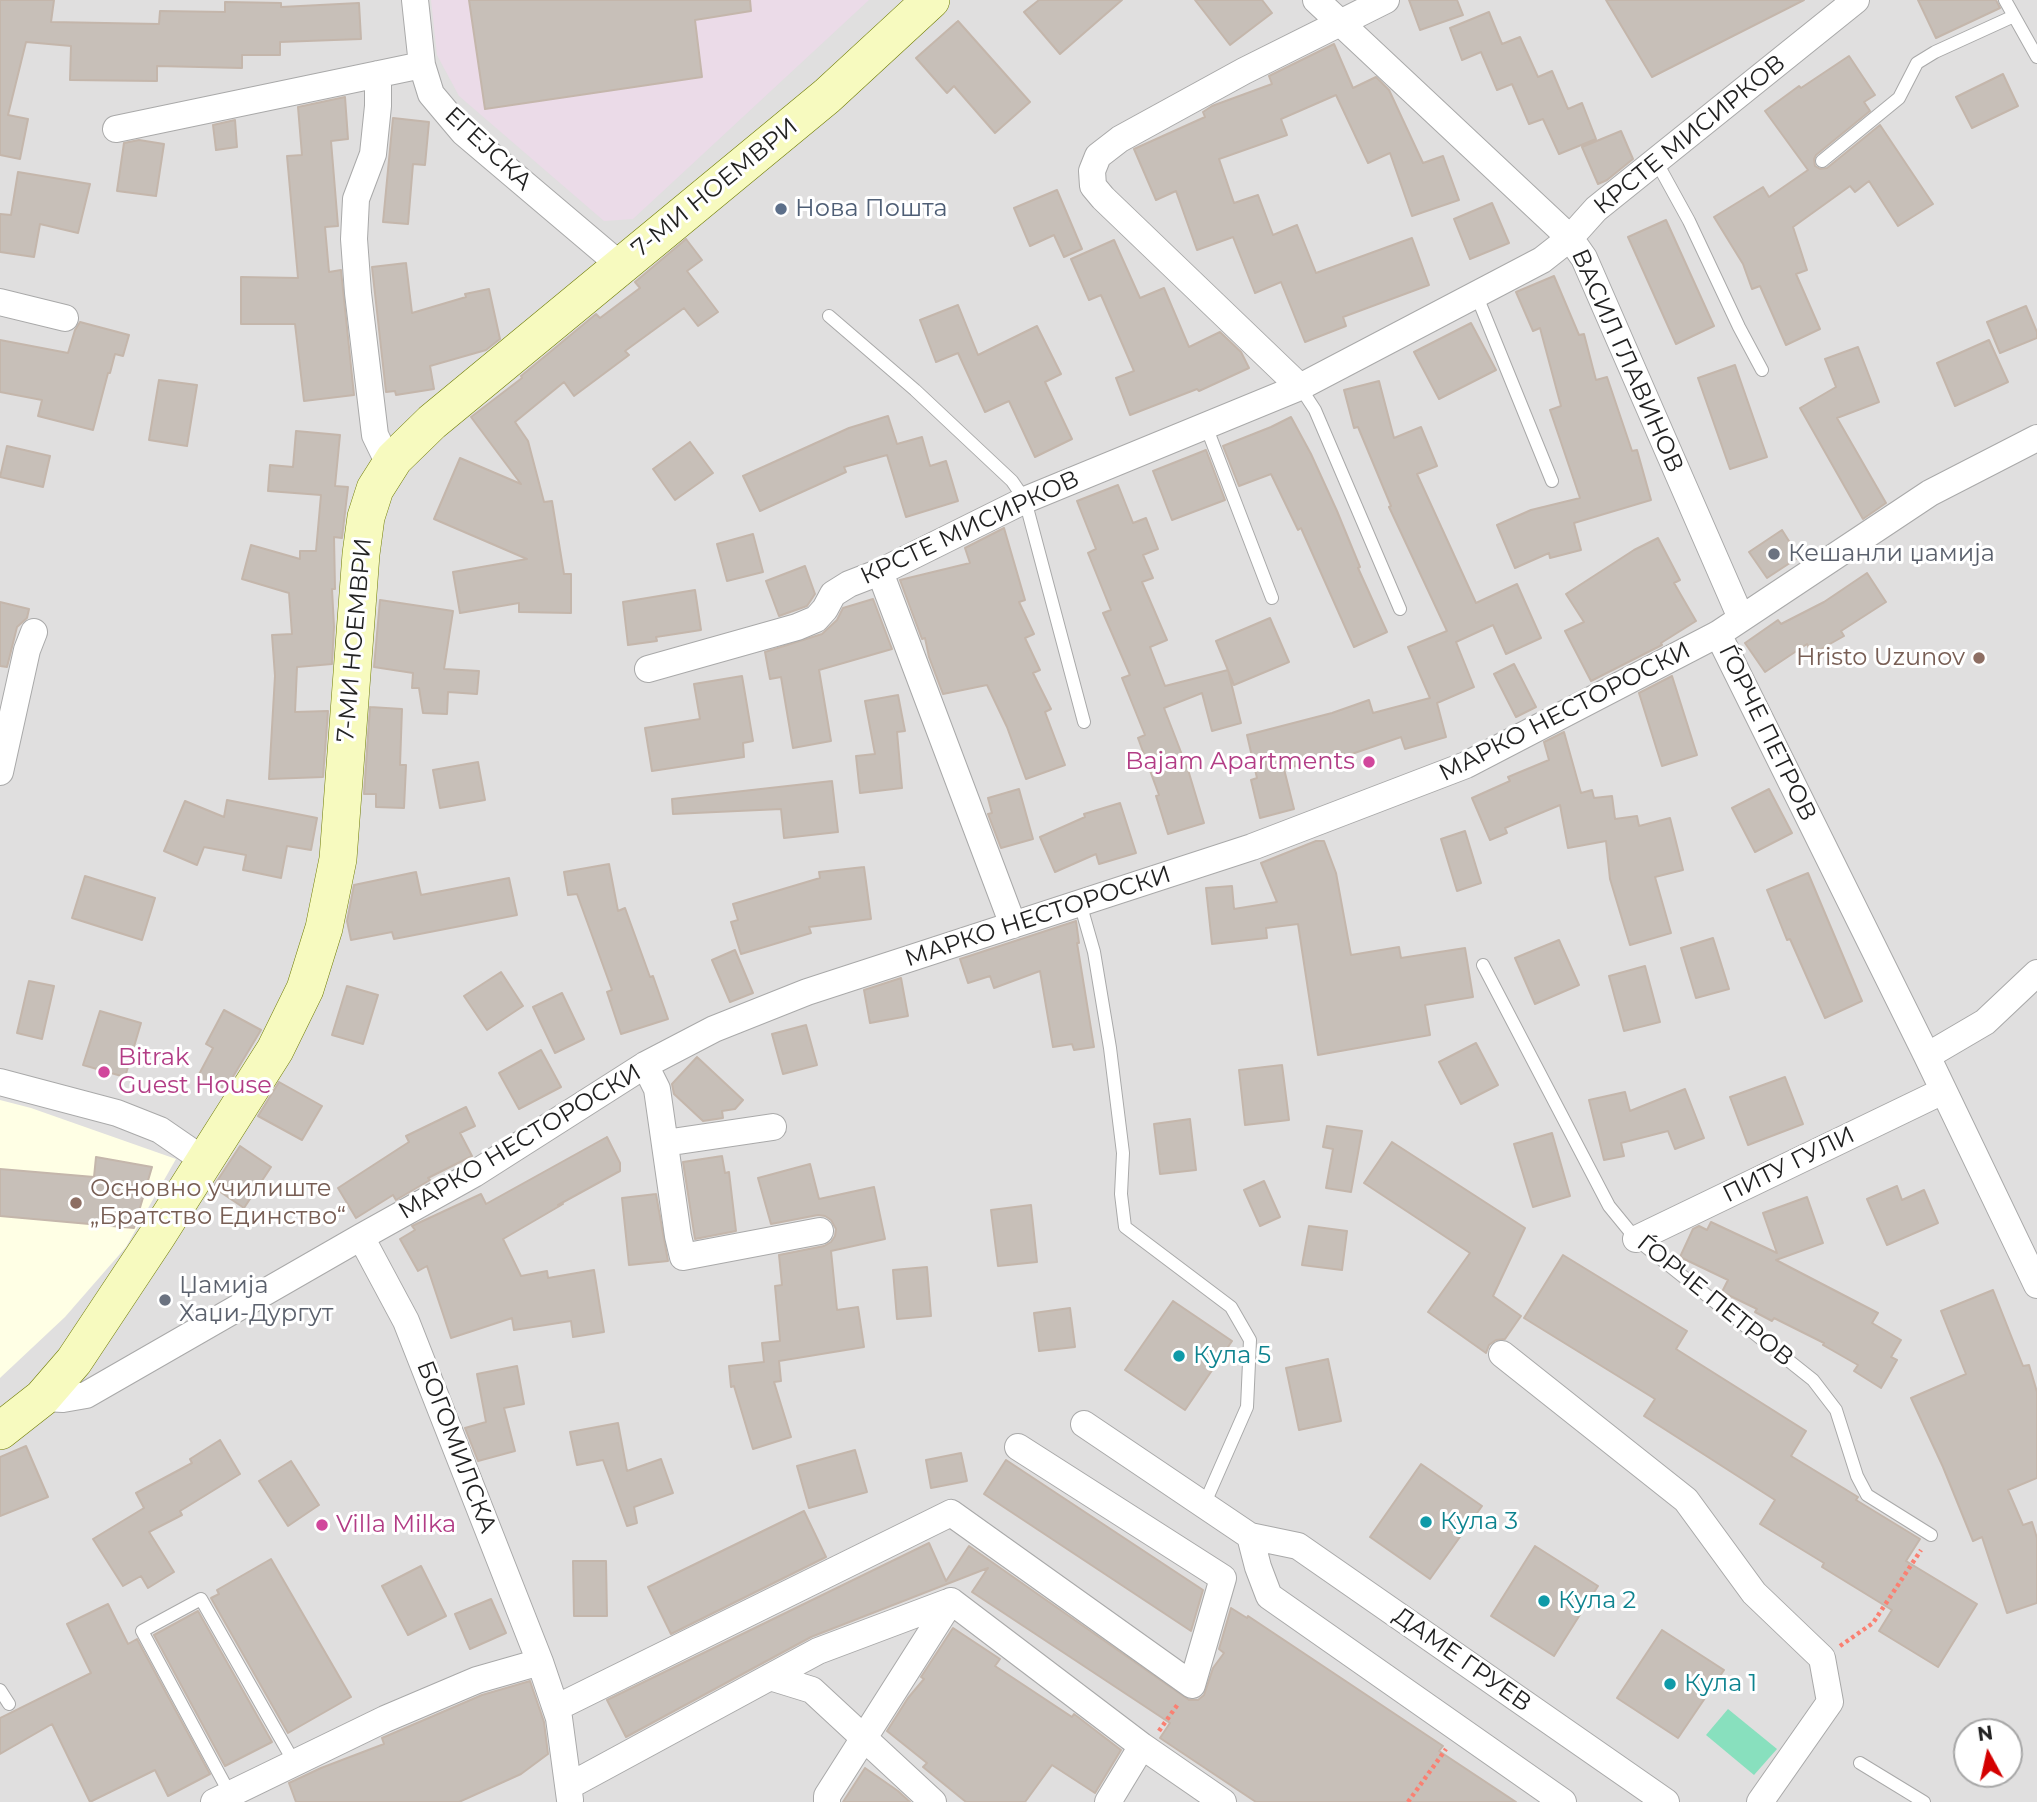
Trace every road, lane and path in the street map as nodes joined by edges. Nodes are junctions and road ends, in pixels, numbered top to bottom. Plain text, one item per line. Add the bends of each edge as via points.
1 (415, 0) edge
2 (931, 0) edge
3 (1316, 0) edge
4 (1386, 0) edge
5 (1856, 0) edge
6 (2006, 0) edge
7 (2014, 16) junction
8 (1341, 23) junction
9 (2037, 57) edge
10 (422, 65) junction
11 (378, 74) junction
12 (116, 129) dead end
13 (1656, 161) junction
14 (1822, 161) dead end
15 (1570, 238) junction
16 (620, 265) junction
17 (1476, 294) junction
18 (0, 302) edge
19 (829, 316) dead end
20 (65, 318) dead end
21 (1762, 370) dead end
22 (1300, 387) junction
23 (1206, 426) junction
24 (2037, 438) edge
25 (390, 466) junction
26 (1552, 481) dead end
27 (1025, 500) junction
28 (880, 572) junction
29 (1272, 598) dead end
30 (1400, 609) dead end
31 (1741, 618) junction
32 (34, 632) dead end
33 (1718, 634) junction
34 (648, 669) dead end
35 (1084, 722) dead end
36 (0, 772) edge
37 (1080, 903) junction
38 (1013, 925) junction
39 (1483, 965) dead end
40 (2037, 973) edge
41 (1927, 1056) junction
42 (645, 1065) junction
43 (0, 1082) edge
44 (1943, 1091) junction
45 (773, 1127) dead end
46 (665, 1143) junction
47 (205, 1161) junction
48 (820, 1231) dead end
49 (361, 1237) junction
50 (1636, 1239) junction
51 (2037, 1285) edge
52 (1502, 1354) dead end
53 (42, 1398) junction
54 (1084, 1424) dead end
55 (0, 1431) edge
56 (1018, 1447) dead end
57 (1204, 1505) junction
58 (1931, 1535) joint
59 (1251, 1536) junction
60 (951, 1601) junction
61 (818, 1651) junction
62 (1822, 1658) junction
63 (540, 1662) junction
64 (770, 1677) junction
65 (1192, 1685) junction
66 (0, 1690) edge
67 (812, 1690) junction
68 (9, 1703) dead end
69 (556, 1708) junction
70 (1460, 1729) junction
71 (864, 1737) junction
72 (1144, 1747) junction
73 (294, 1762) junction
74 (1860, 1763) dead end
75 (569, 1794) edge
76 (222, 1798) edge
77 (827, 1802) edge
78 (933, 1802) edge
79 (1108, 1802) edge
80 (1223, 1802) edge
81 (1408, 1802) edge
82 (1563, 1802) edge
83 (1667, 1802) edge
84 (1760, 1802) edge
85 (1924, 1802) edge

1 - 10 street, ЕГЕЈСКА
2 - 16 street, 7-МИ НОЕМВРИ via 827,96
3 - 8 street, ВАСИЛ ГЛАВИНОВ
4 - 8 street
5 - 13 street, КРСТЕ МИСИРКОВ
6 - 7 lane
7 - 9 lane
7 - 14 lane via 1917,63 1899,98
8 - 15 street, ВАСИЛ ГЛАВИНОВ
8 - 22 street via 1120,139 1098,156 1092,171 1093,186 1103,198
10 - 11 street
10 - 16 street, ЕГЕЈСКА via 431,94 463,132
11 - 12 street
11 - 25 street via 373,154 356,199 354,239 375,435
13 - 15 street, КРСТЕ МИСИРКОВ via 1596,209
13 - 21 lane
15 - 17 street, КРСТЕ МИСИРКОВ via 1542,260
15 - 31 street, ВАСИЛ ГЛАВИНОВ via 1584,258
16 - 25 street, 7-МИ НОЕМВРИ via 432,422
17 - 22 street, КРСТЕ МИСИРКОВ
17 - 26 lane
18 - 20 street
19 - 27 lane via 1003,472
22 - 23 street, КРСТЕ МИСИРКОВ
22 - 30 lane via 1315,410
23 - 27 street, КРСТЕ МИСИРКОВ
23 - 29 lane
24 - 31 street, МАРКО НЕСТОРОСКИ via 1930,493
25 - 47 street, 7-МИ НОЕМВРИ via 375,489 366,517 338,859 324,928 305,989 275,1050
27 - 28 street, КРСТЕ МИСИРКОВ
27 - 35 lane
28 - 34 street, КРСТЕ МИСИРКОВ via 833,594 816,619 797,627
28 - 38 street
31 - 33 street, МАРКО НЕСТОРОСКИ
32 - 36 street
33 - 37 street, МАРКО НЕСТОРОСКИ via 1466,765 1252,847
33 - 41 street, ЃОРЧЕ ПЕТРОВ
37 - 38 street, МАРКО НЕСТОРОСКИ
37 - 57 lane via 1094,952 1110,1048 1123,1153 1125,1227 1231,1307 1250,1340 1247,1407
38 - 42 street, МАРКО НЕСТОРОСКИ via 807,992 714,1029
39 - 50 lane, ЃОРЧЕ ПЕТРОВ via 1609,1206
40 - 41 street via 1986,1022
41 - 44 street, ЃОРЧЕ ПЕТРОВ
42 - 46 street via 657,1089
42 - 49 street, МАРКО НЕСТОРОСКИ via 474,1174
43 - 47 street via 117,1113 160,1130
44 - 50 street, ПИТУ ГУЛИ
44 - 51 street, ЃОРЧЕ ПЕТРОВ
45 - 46 street
46 - 48 street via 684,1257
47 - 53 street, 7-МИ НОЕМВРИ via 74,1361
49 - 53 street, МАРКО НЕСТОРОСКИ via 86,1395
49 - 63 street, БОГОМИЛСКА via 406,1321
50 - 58 lane, ЃОРЧЕ ПЕТРОВ via 1813,1380 1836,1409 1867,1495
52 - 62 street via 1686,1500 1754,1593
53 - 55 street, 7-МИ НОЕМВРИ
54 - 57 street, ДАМЕ ГРУЕВ
56 - 65 street via 1223,1578
57 - 59 street, ДАМЕ ГРУЕВ
58 - 62 path via 1873,1623
59 - 70 street via 1269,1595
59 - 83 street, ДАМЕ ГРУЕВ via 1298,1546
60 - 61 street
60 - 71 street
60 - 72 street
61 - 64 street
61 - 67 street
62 - 84 street via 1830,1702
63 - 69 street, БОГОМИЛСКА
63 - 73 street via 477,1679
64 - 67 street
64 - 75 street
65 - 69 street via 951,1513
65 - 72 path
66 - 68 lane
67 - 71 street
69 - 75 street, БОГОМИЛСКА
70 - 81 path
70 - 82 street
71 - 77 street
71 - 78 street
72 - 79 street
72 - 80 street
73 - 76 street
73 - 76 lane via 201,1599 142,1631
74 - 85 lane

